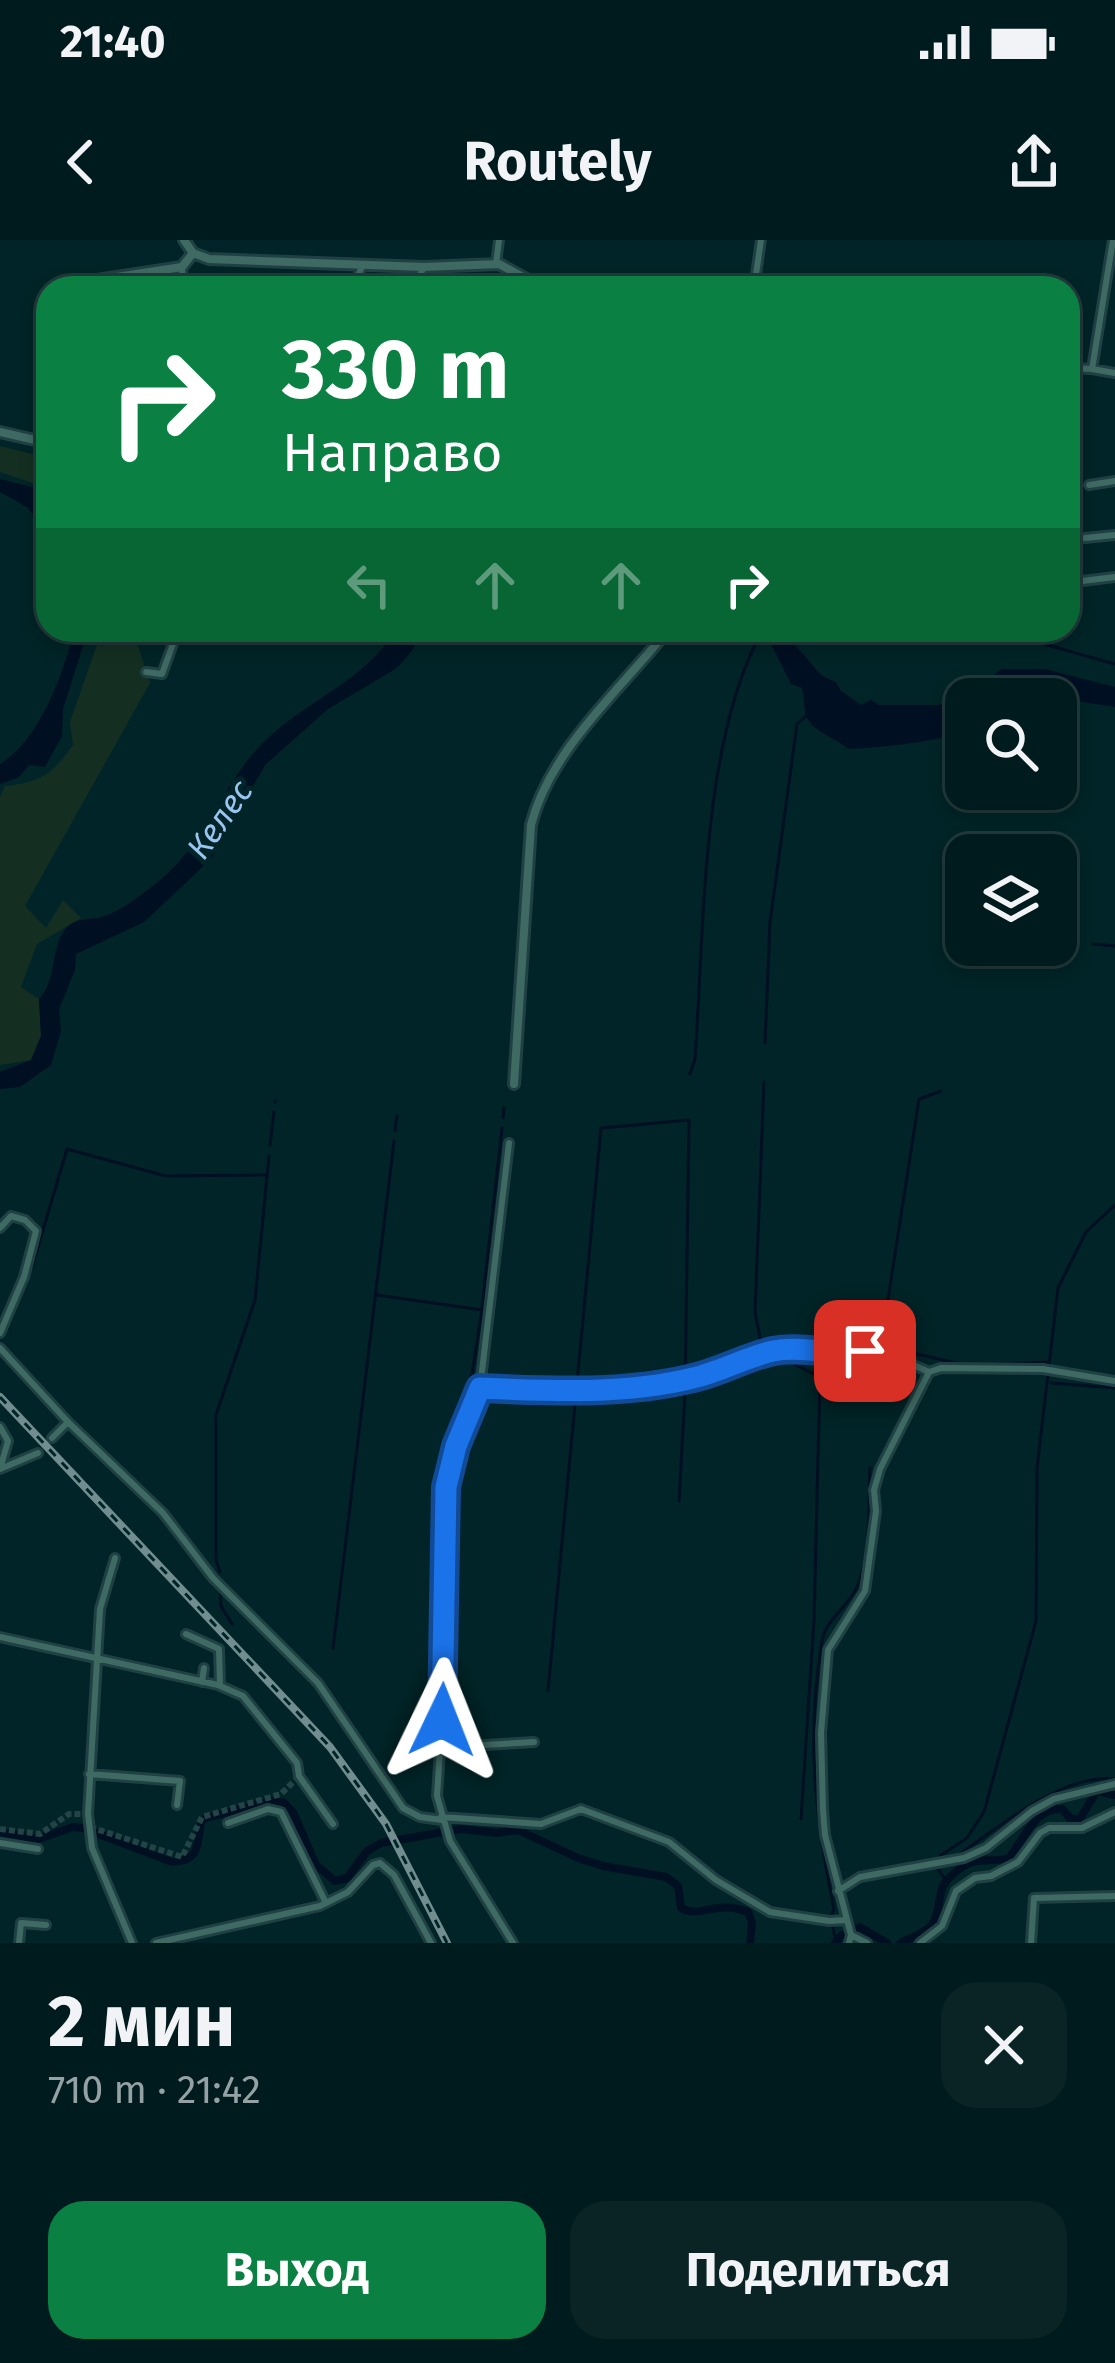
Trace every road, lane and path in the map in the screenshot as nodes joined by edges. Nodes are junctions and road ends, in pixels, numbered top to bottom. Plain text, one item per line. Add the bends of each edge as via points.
1 (184, 240) edge
2 (499, 240) edge
3 (760, 240) edge
4 (1113, 240) edge
5 (193, 253) junction
6 (496, 264) junction
7 (363, 265) junction
8 (182, 267) junction
9 (424, 267) junction
10 (123, 276) edge
11 (182, 276) edge
12 (358, 276) edge
13 (419, 276) edge
14 (520, 276) edge
15 (756, 276) edge
16 (1080, 368) edge
17 (1091, 369) junction
18 (1115, 373) edge
19 (0, 432) edge
20 (36, 440) edge
21 (1115, 482) edge
22 (1088, 484) dead end
23 (1115, 536) edge
24 (1085, 538) dead end
25 (1115, 577) edge
26 (1080, 581) edge
27 (174, 642) edge
28 (658, 642) edge
29 (146, 672) dead end
30 (514, 1084) dead end
31 (509, 1143) dead end
32 (0, 1228) edge
33 (14, 1265) dead end
34 (24, 1277) junction
35 (0, 1334) edge
36 (0, 1348) edge
37 (929, 1372) junction
38 (1115, 1381) edge
39 (480, 1388) junction
40 (68, 1422) junction
41 (0, 1427) edge
42 (52, 1438) dead end
43 (38, 1453) dead end
44 (115, 1558) dead end
45 (186, 1634) dead end
46 (0, 1637) edge
47 (98, 1660) junction
48 (204, 1668) dead end
49 (202, 1682) junction
50 (220, 1685) junction
51 (534, 1742) dead end
52 (440, 1753) junction
53 (89, 1774) junction
54 (1115, 1784) edge
55 (177, 1805) dead end
56 (1115, 1812) edge
57 (443, 1822) junction
58 (228, 1823) dead end
59 (333, 1824) dead end
60 (0, 1843) edge
61 (38, 1849) dead end
62 (838, 1891) junction
63 (1115, 1896) edge
64 (326, 1903) junction
65 (847, 1920) junction
66 (46, 1925) dead end
67 (850, 1939) edge
68 (19, 1943) edge
69 (132, 1943) edge
70 (156, 1943) edge
71 (431, 1943) edge
72 (513, 1943) edge
73 (867, 1943) edge
74 (920, 1943) edge
75 (1031, 1943) edge

1 - 5 street
2 - 6 street
3 - 15 street
4 - 17 street
5 - 7 street
5 - 8 street
6 - 9 street
6 - 14 street
7 - 9 street
7 - 12 street
8 - 10 street
8 - 11 street
9 - 13 street
16 - 17 street
17 - 18 street
19 - 20 street
21 - 22 street
23 - 24 street
25 - 26 street
27 - 29 street via 162,674
28 - 30 street via 539,792
31 - 39 street
32 - 34 street via 11,1216 36,1228
33 - 34 street
34 - 35 street
36 - 40 street
37 - 38 street via 1043,1370
37 - 39 street via 884,1352 788,1349 692,1378 563,1391
37 - 62 street via 880,1469 865,1591 828,1650 823,1810
39 - 52 street via 446,1487
40 - 42 street
40 - 57 street via 317,1683 404,1808
41 - 43 street via 8,1442 0,1469
44 - 47 street
45 - 50 street via 219,1649
46 - 47 street
47 - 49 street
47 - 53 street
48 - 49 street
49 - 50 street
50 - 59 street via 243,1696
51 - 52 street
52 - 57 street
53 - 55 street via 180,1781
53 - 69 street via 90,1840
54 - 62 street via 1054,1799 964,1858 860,1877
56 - 74 street via 1082,1828 1040,1833 1018,1862 956,1891 942,1926
57 - 65 street via 541,1824 581,1809 669,1842 770,1912
57 - 72 street
58 - 64 street via 281,1812
60 - 61 street
62 - 65 street
63 - 75 street via 1034,1898
64 - 70 street
64 - 71 street via 382,1863
65 - 67 street
66 - 68 street via 21,1923
67 - 73 street

